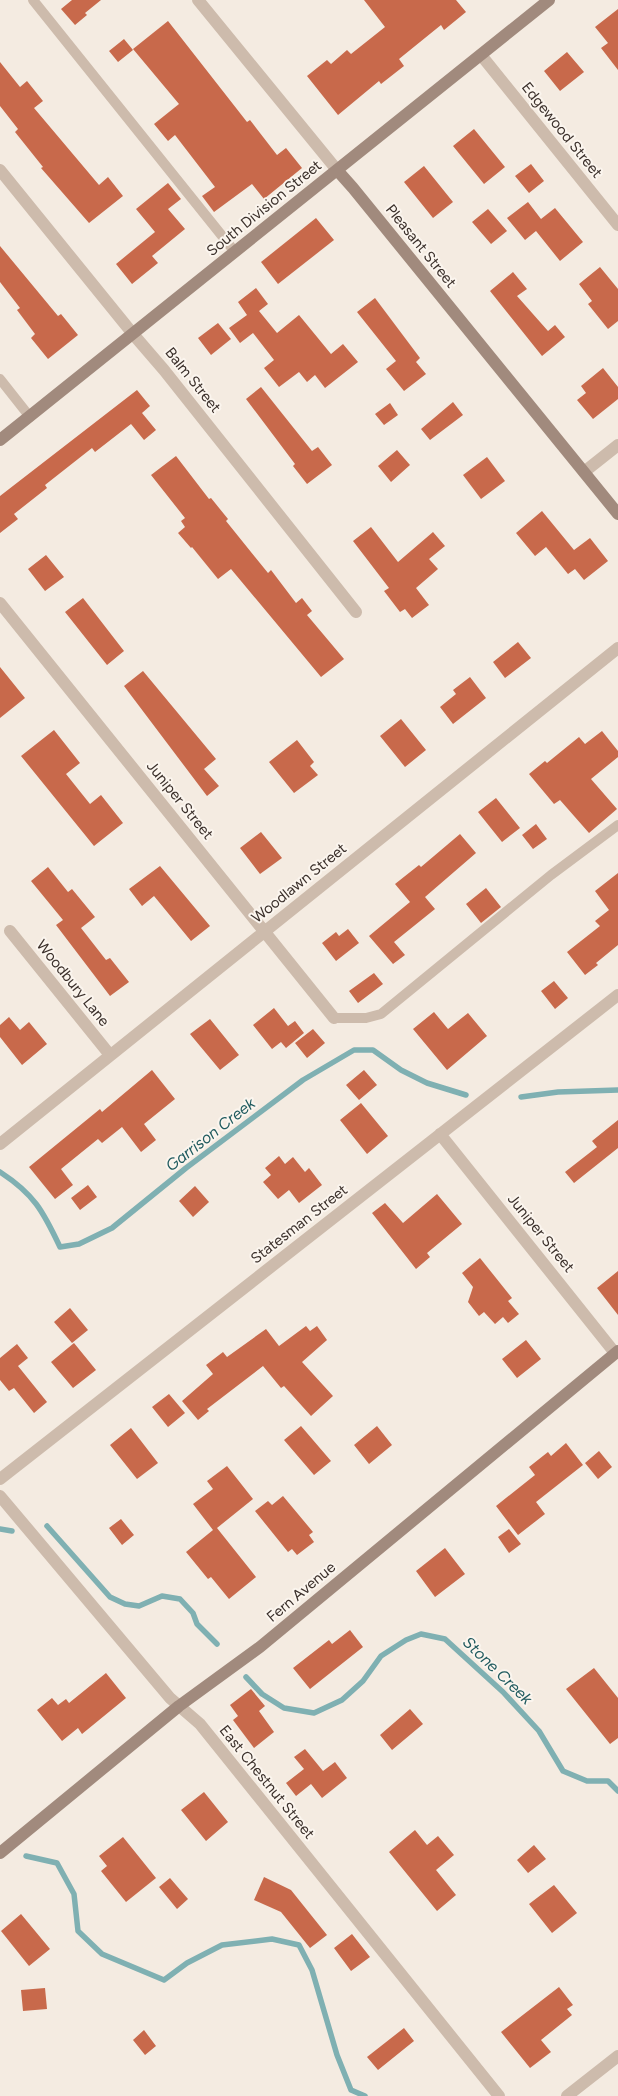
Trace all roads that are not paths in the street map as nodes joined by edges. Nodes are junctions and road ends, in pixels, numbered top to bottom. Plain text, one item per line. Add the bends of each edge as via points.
1 (33, 0) edge
2 (198, 0) edge
3 (549, 0) edge
4 (481, 55) junction
5 (0, 170) edge
6 (337, 170) junction
7 (618, 225) edge
8 (235, 252) junction
9 (133, 334) junction
10 (0, 379) edge
11 (30, 416) junction
12 (0, 440) edge
13 (618, 445) edge
14 (584, 472) junction
15 (618, 514) edge
16 (0, 603) edge
17 (356, 612) dead end
18 (618, 648) edge
19 (618, 826) edge
20 (10, 931) dead end
21 (264, 932) junction
22 (618, 995) edge
23 (334, 1018) joint
24 (110, 1055) junction
25 (440, 1134) junction
26 (0, 1144) edge
27 (617, 1352) edge
28 (0, 1479) edge
29 (0, 1496) edge
30 (179, 1706) junction
31 (0, 1853) edge
32 (618, 2056) edge
33 (499, 2096) edge
34 (567, 2096) edge

1 - 8 lane
2 - 6 street, Pleasant Street
3 - 4 street, South Division Street
4 - 6 street, South Division Street
4 - 7 street, Edgewood Street
5 - 9 street, Balm Street
6 - 8 street, South Division Street
6 - 14 street, Pleasant Street
8 - 9 street, South Division Street
9 - 11 street, South Division Street
9 - 17 street, Balm Street
10 - 11 lane
11 - 12 street, South Division Street
13 - 14 street
14 - 15 street, Pleasant Street
16 - 21 street, Juniper Street
18 - 21 street, Woodlawn Street
19 - 23 lane via 552,875 381,1014 366,1018
20 - 24 street, Woodbury Lane
21 - 23 street, Juniper Street
21 - 24 street, Woodlawn Street
22 - 25 street, Statesman Street
24 - 26 street, Woodlawn Street
25 - 27 street, Juniper Street
25 - 28 street, Statesman Street
27 - 30 street, Fern Avenue via 260,1647
29 - 30 street, East Chestnut Street
30 - 31 street, Fern Avenue
30 - 33 street, East Chestnut Street via 200,1724
32 - 34 street

